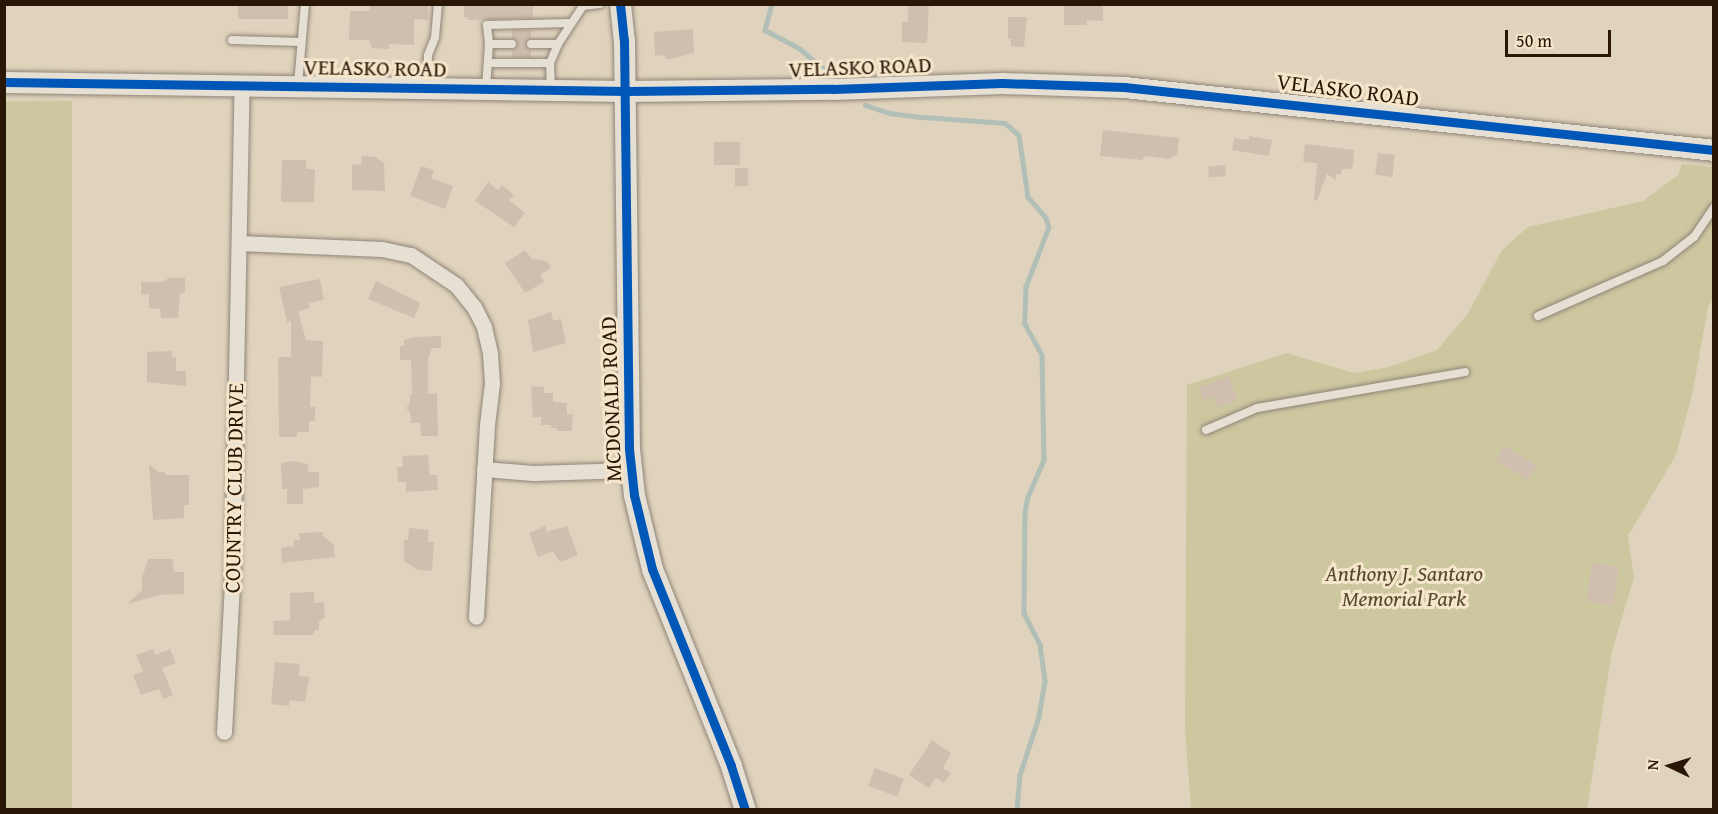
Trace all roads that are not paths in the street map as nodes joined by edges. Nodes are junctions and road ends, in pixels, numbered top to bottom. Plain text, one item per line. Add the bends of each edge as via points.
1 (305, 4) edge
2 (438, 4) edge
3 (600, 4) edge
4 (620, 4) edge
5 (582, 5) edge
6 (570, 23) junction
7 (232, 40) dead end
8 (301, 42) junction
9 (489, 44) junction
10 (512, 44) dead end
11 (531, 44) dead end
12 (558, 44) junction
13 (489, 63) junction
14 (550, 63) junction
15 (4, 82) edge
16 (242, 86) junction
17 (298, 86) junction
18 (427, 88) junction
19 (486, 89) junction
20 (551, 90) junction
21 (626, 90) junction
22 (1713, 150) edge
23 (1713, 207) edge
24 (239, 243) junction
25 (1538, 315) dead end
26 (1465, 372) dead end
27 (1206, 430) dead end
28 (484, 469) junction
29 (631, 470) junction
30 (476, 617) dead end
31 (224, 732) dead end
32 (745, 810) edge

1 - 8 lane
2 - 18 lane
3 - 5 lane
4 - 21 street, MCDONALD ROAD
5 - 6 lane
6 - 9 lane via 485,22
6 - 12 lane
7 - 8 lane
8 - 17 lane
9 - 10 lane
9 - 13 lane
11 - 12 lane
12 - 14 lane
13 - 14 lane
13 - 19 lane
14 - 20 lane
15 - 16 street, VELASKO ROAD
16 - 17 street, VELASKO ROAD
16 - 24 street, COUNTRY CLUB DRIVE
17 - 18 street, VELASKO ROAD
18 - 19 street, VELASKO ROAD
19 - 20 street, VELASKO ROAD
20 - 21 street, VELASKO ROAD
21 - 22 street, VELASKO ROAD via 1002,83 1124,87
21 - 29 street, MCDONALD ROAD
23 - 25 lane via 1694,237 1663,261
24 - 28 street via 382,249 411,255 456,285 484,327 490,354 492,383
24 - 31 street, COUNTRY CLUB DRIVE via 232,585
26 - 27 lane via 1257,408
28 - 29 street via 533,473
28 - 30 street
29 - 32 street, MCDONALD ROAD via 641,533 652,569

